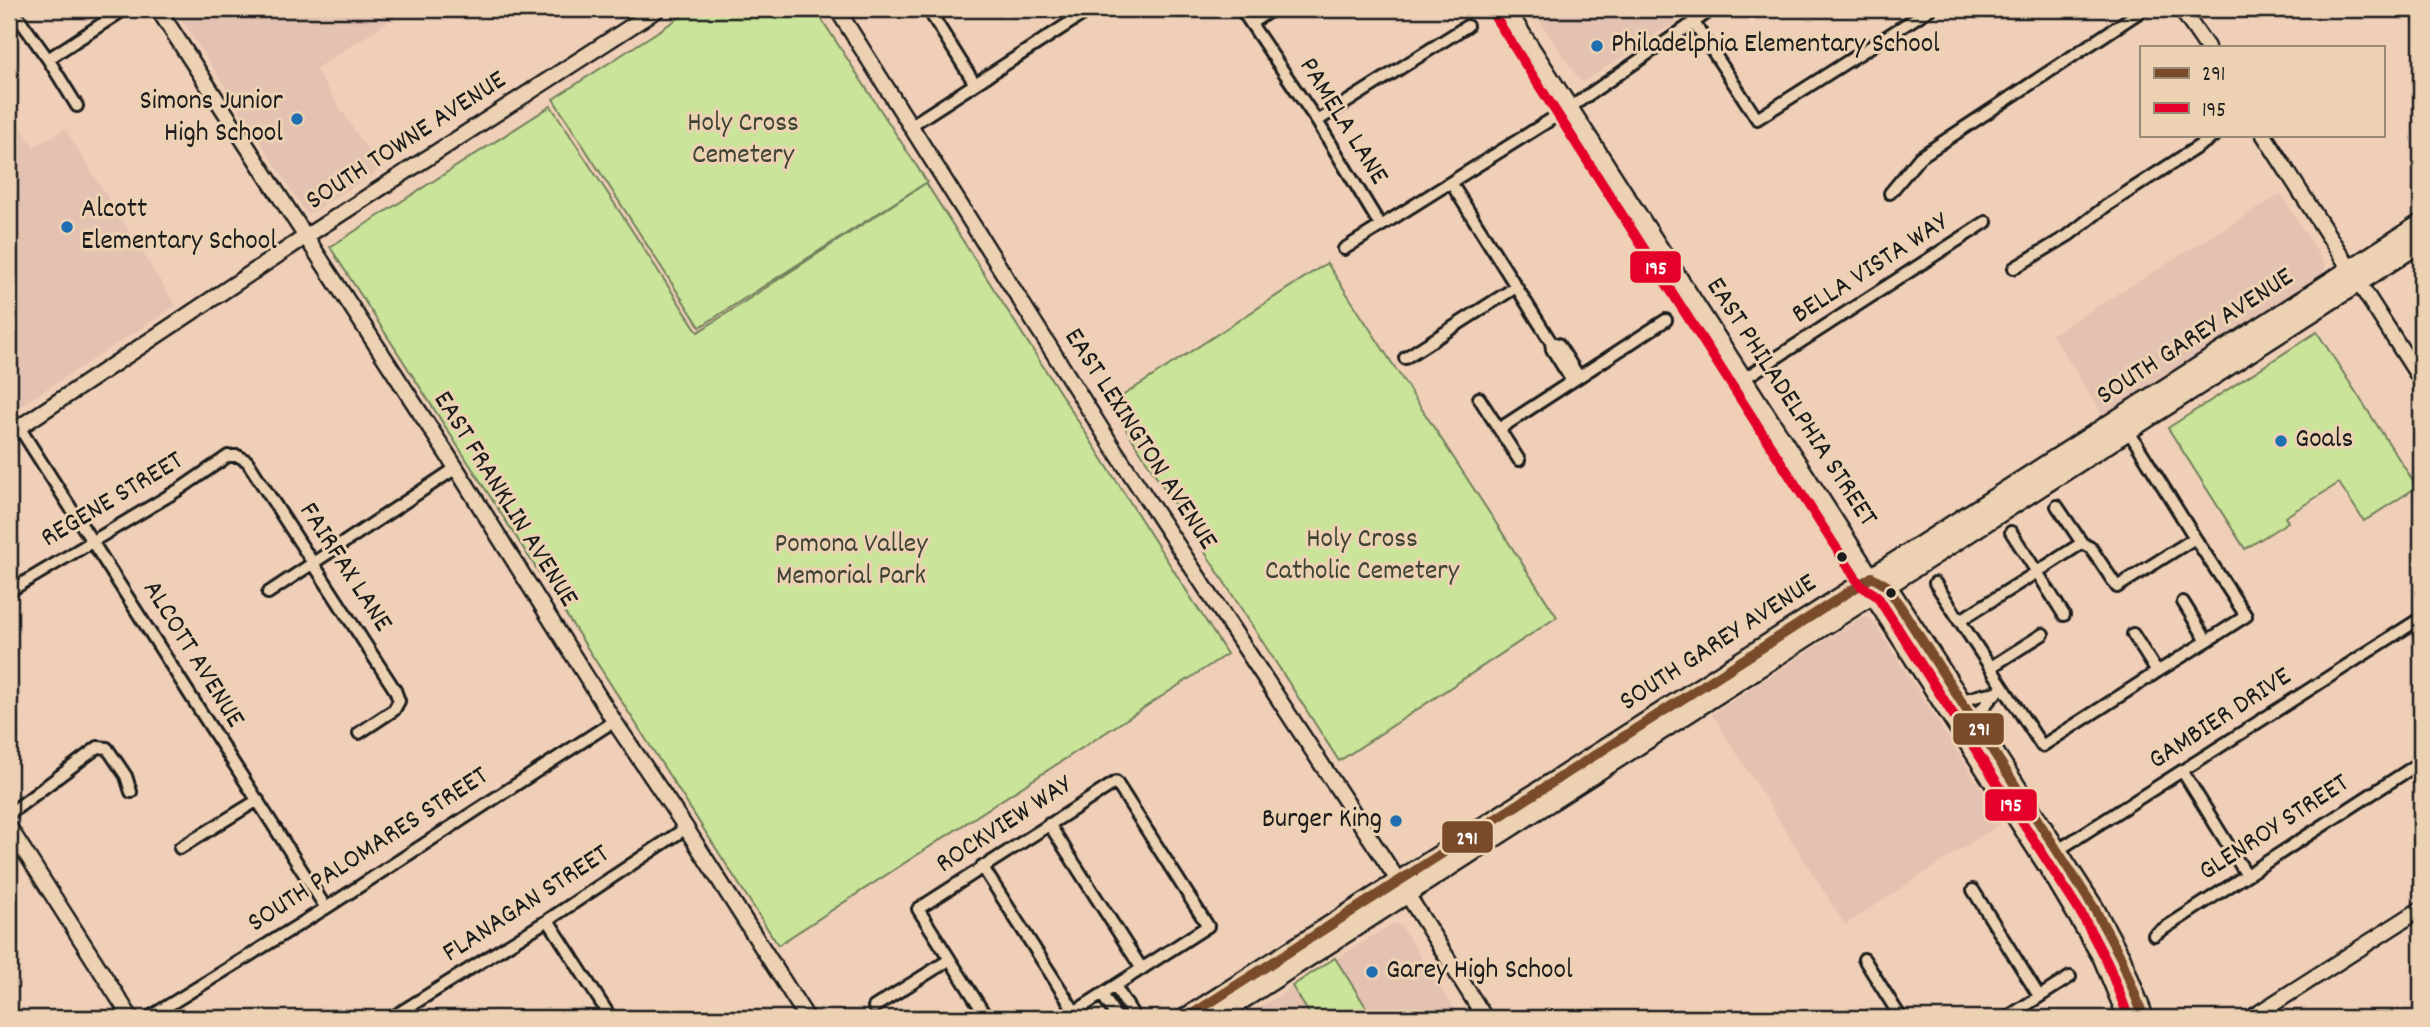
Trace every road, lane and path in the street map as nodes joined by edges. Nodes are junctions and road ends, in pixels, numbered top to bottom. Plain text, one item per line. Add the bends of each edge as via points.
1 (12, 9) edge
2 (125, 9) edge
3 (158, 9) edge
4 (658, 9) edge
5 (836, 9) edge
6 (928, 9) edge
7 (1067, 9) edge
8 (1091, 9) edge
9 (1241, 9) edge
10 (1273, 9) edge
11 (1507, 9) edge
12 (1713, 9) edge
13 (1930, 9) edge
14 (2144, 9) edge
15 (2181, 9) edge
16 (1074, 20) junction
17 (1693, 21) junction
18 (1251, 23) junction
19 (1467, 26) dead end
20 (2206, 46) edge
21 (48, 58) junction
22 (975, 84) junction
23 (77, 106) dead end
24 (1571, 107) junction
25 (1317, 121) junction
26 (911, 126) junction
27 (2214, 136) edge
28 (2265, 136) edge
29 (1451, 183) junction
30 (1890, 193) dead end
31 (1986, 222) dead end
32 (2421, 223) edge
33 (1380, 225) junction
34 (305, 237) junction
35 (2421, 242) edge
36 (1344, 249) dead end
37 (2014, 268) dead end
38 (2354, 276) junction
39 (1516, 288) junction
40 (1666, 320) dead end
41 (1405, 358) dead end
42 (1745, 378) junction
43 (1575, 379) junction
44 (2421, 380) edge
45 (1479, 398) dead end
46 (2124, 424) junction
47 (1499, 429) junction
48 (14, 431) edge
49 (238, 456) joint
50 (1519, 460) dead end
51 (456, 468) junction
52 (2057, 506) dead end
53 (2011, 532) dead end
54 (2195, 538) junction
55 (93, 540) junction
56 (2082, 544) junction
57 (313, 562) junction
58 (2036, 572) junction
59 (1935, 583) dead end
60 (1877, 586) junction
61 (13, 589) dead end
62 (268, 593) dead end
63 (2183, 602) dead end
64 (2064, 615) dead end
65 (2421, 618) edge
66 (1959, 621) junction
67 (2043, 634) dead end
68 (2133, 634) dead end
69 (2207, 641) junction
70 (1991, 667) junction
71 (2157, 673) junction
72 (1999, 690) junction
73 (1956, 708) junction
74 (1975, 720) junction
75 (614, 721) junction
76 (359, 733) dead end
77 (1992, 746) junction
78 (2421, 762) edge
79 (2183, 772) junction
80 (131, 792) dead end
81 (258, 800) junction
82 (2018, 803) junction
83 (9, 814) edge
84 (1049, 824) junction
85 (9, 827) edge
86 (686, 828) junction
87 (180, 848) dead end
88 (2051, 855) junction
89 (982, 866) junction
90 (2246, 874) junction
91 (1403, 888) junction
92 (1973, 890) dead end
93 (326, 908) junction
94 (2421, 909) edge
95 (548, 920) junction
96 (2154, 935) dead end
97 (1864, 959) dead end
98 (949, 960) junction
99 (1142, 969) junction
100 (2070, 977) dead end
101 (1115, 986) junction
102 (1102, 994) junction
103 (2039, 996) junction
104 (874, 1007) dead end
105 (2272, 1013) edge
106 (1070, 1015) edge
107 (131, 1018) edge
108 (148, 1018) edge
109 (391, 1018) edge
110 (611, 1018) edge
111 (807, 1018) edge
112 (987, 1018) edge
113 (1117, 1018) edge
114 (1135, 1018) edge
115 (1186, 1018) edge
116 (1213, 1018) edge
117 (1485, 1018) edge
118 (1901, 1018) edge
119 (2006, 1018) edge
120 (2127, 1018) edge
121 (2144, 1018) edge
122 (2251, 1018) edge

1 - 21 street
2 - 21 street
3 - 34 street, EAST FRANKLIN AVENUE
4 - 34 street, SOUTH TOWNE AVENUE
5 - 26 street, EAST LEXINGTON AVENUE
6 - 22 street
7 - 16 street
8 - 16 street
9 - 18 street, PAMELA LANE
10 - 18 street
11 - 24 street, EAST PHILADELPHIA STREET
12 - 17 street
13 - 17 street via 1757,119
14 - 30 street via 1920,157
15 - 20 street
16 - 22 street
17 - 24 street
18 - 25 street, PAMELA LANE
19 - 25 street
21 - 23 street
22 - 26 street
24 - 29 street
24 - 42 street, EAST PHILADELPHIA STREET
25 - 33 street, PAMELA LANE
26 - 91 street, EAST LEXINGTON AVENUE via 1112,446
27 - 37 street
28 - 38 street
29 - 33 street
29 - 39 street
31 - 42 street, BELLA VISTA WAY
32 - 38 main road, SOUTH GAREY AVENUE
33 - 36 street
34 - 48 street, SOUTH TOWNE AVENUE
34 - 51 street, EAST FRANKLIN AVENUE
35 - 38 main road, SOUTH GAREY AVENUE
38 - 44 street
38 - 46 main road, SOUTH GAREY AVENUE
38 - 46 main road, SOUTH GAREY AVENUE via 2144,402
39 - 41 street
39 - 43 street via 1551,342 1558,344
40 - 43 street
42 - 60 street, EAST PHILADELPHIA STREET
43 - 47 street
45 - 47 street
46 - 54 street
46 - 60 main road, SOUTH GAREY AVENUE
46 - 60 main road, SOUTH GAREY AVENUE via 2107,444
47 - 50 street
48 - 55 street, ALCOTT AVENUE
49 - 55 street, REGENE STREET via 228,456
49 - 57 street, FAIRFAX LANE via 247,461
51 - 57 street
51 - 75 street, EAST FRANKLIN AVENUE
52 - 56 street
53 - 58 street
54 - 56 street via 2118,587 2091,548
54 - 69 street via 2246,616
55 - 61 street, REGENE STREET
55 - 81 street, ALCOTT AVENUE
56 - 58 street
57 - 62 street
57 - 76 street, FAIRFAX LANE via 399,701 394,710
58 - 64 street
58 - 66 street
59 - 66 street
60 - 73 main road
60 - 91 main road, SOUTH GAREY AVENUE
63 - 69 street
65 - 79 street, GAMBIER DRIVE
66 - 70 street
67 - 70 street
68 - 71 street
69 - 71 street
70 - 72 street
71 - 72 street via 2042,746
72 - 73 street
72 - 74 street
73 - 74 main road
73 - 77 main road via 1977,737
73 - 82 main road
74 - 77 main road
75 - 86 street, EAST FRANKLIN AVENUE
75 - 93 street, SOUTH PALOMARES STREET
77 - 82 main road
78 - 90 street, GLENROY STREET
79 - 88 street, GAMBIER DRIVE
79 - 90 street
80 - 83 street via 127,776 107,748 98,747
81 - 87 street
81 - 93 street, ALCOTT AVENUE
82 - 88 main road
84 - 89 street, ROCKVIEW WAY
84 - 99 street
84 - 99 street, ROCKVIEW WAY via 1116,782 1208,926
85 - 107 street
86 - 95 street, FLANAGAN STREET
86 - 111 street, EAST FRANKLIN AVENUE
88 - 120 main road via 2103,958
88 - 121 main road via 2094,908 2121,958
89 - 98 street, ROCKVIEW WAY via 918,909
89 - 106 street
90 - 96 street, GLENROY STREET
91 - 115 main road, SOUTH GAREY AVENUE
91 - 116 main road, SOUTH GAREY AVENUE
91 - 117 street, EAST LEXINGTON AVENUE
92 - 103 street
93 - 108 street, SOUTH PALOMARES STREET
94 - 105 street
95 - 109 street, FLANAGAN STREET
95 - 110 street
97 - 118 street
98 - 104 street
98 - 112 street
99 - 101 street
100 - 103 street
101 - 102 street
101 - 114 street
102 - 106 street
102 - 113 street
103 - 119 street
105 - 122 street

